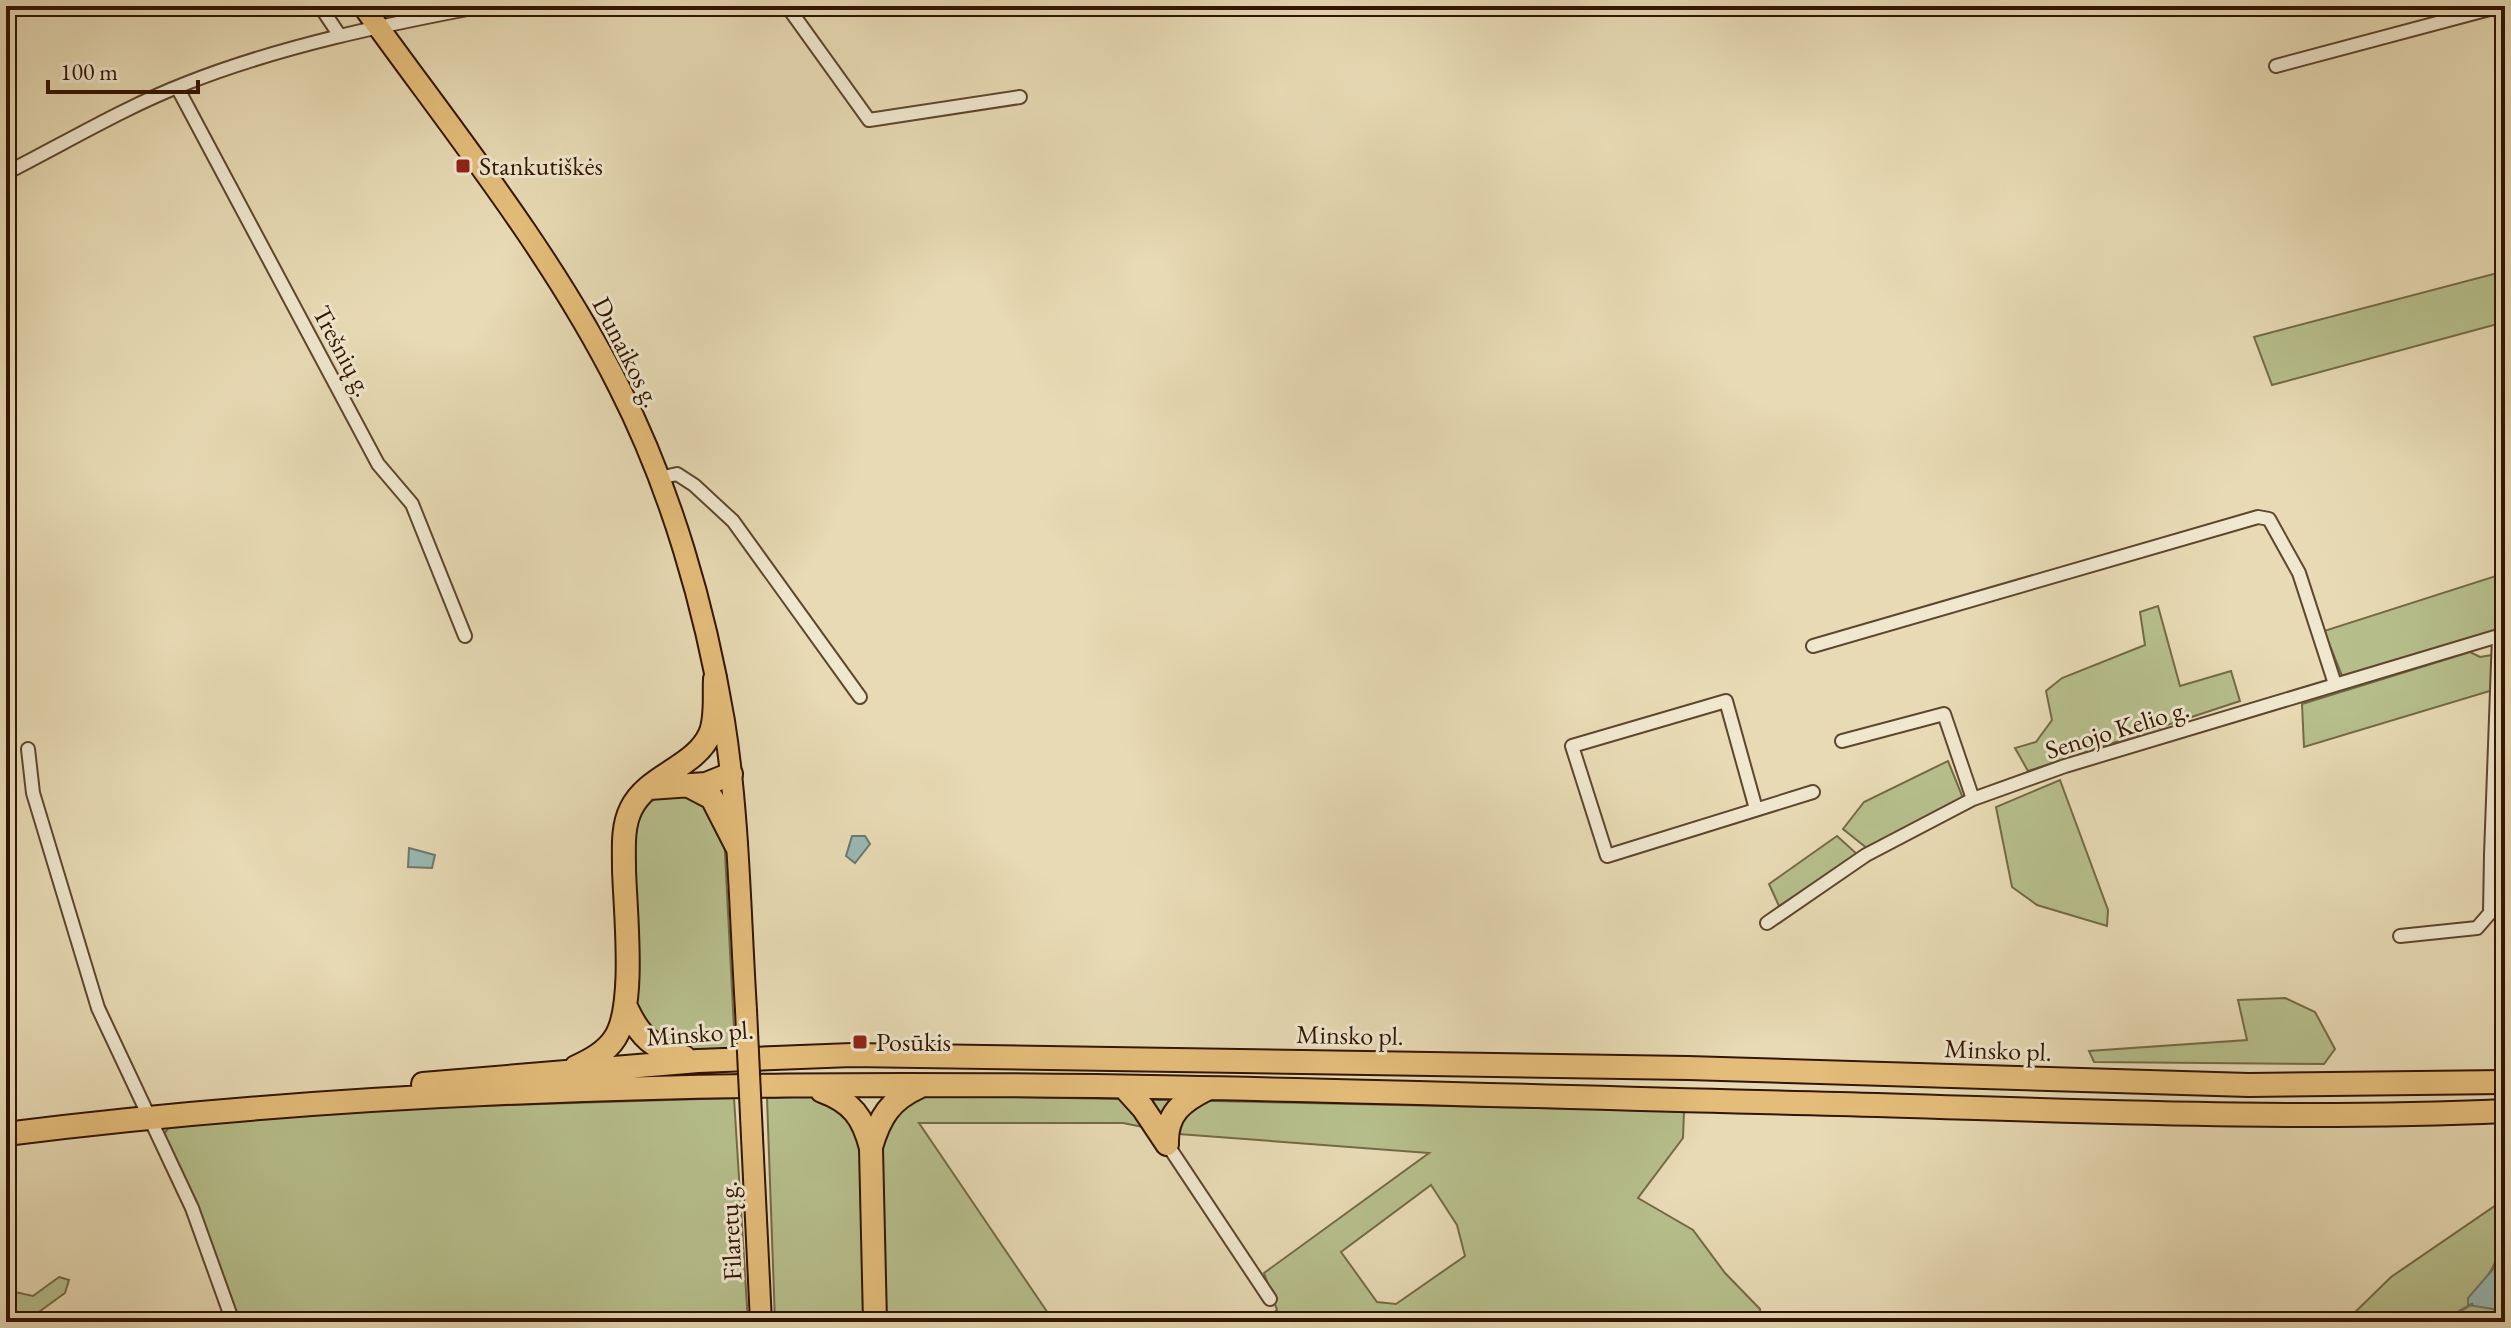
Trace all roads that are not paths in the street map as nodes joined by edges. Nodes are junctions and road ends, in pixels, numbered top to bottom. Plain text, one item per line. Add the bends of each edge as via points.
1 (320, 6) edge
2 (363, 6) edge
3 (483, 6) edge
4 (787, 6) edge
5 (2501, 6) edge
6 (379, 28) junction
7 (340, 36) junction
8 (2276, 66) dead end
9 (177, 87) junction
10 (1020, 97) dead end
11 (6, 173) edge
12 (659, 478) junction
13 (2502, 635) edge
14 (465, 636) dead end
15 (1813, 646) dead end
16 (715, 679) junction
17 (2335, 684) junction
18 (860, 697) dead end
19 (1842, 741) dead end
20 (28, 749) dead end
21 (731, 774) junction
22 (654, 783) junction
23 (689, 786) junction
24 (1813, 792) dead end
25 (1973, 799) junction
26 (1756, 809) junction
27 (736, 845) junction
28 (2498, 854) edge
29 (1767, 923) dead end
30 (2400, 936) dead end
31 (627, 1009) junction
32 (698, 1061) junction
33 (568, 1071) junction
34 (2505, 1082) edge
35 (924, 1085) junction
36 (812, 1087) junction
37 (1124, 1087) junction
38 (1207, 1089) junction
39 (196, 1111) junction
40 (2505, 1111) edge
41 (150, 1116) junction
42 (6, 1134) edge
43 (1167, 1144) junction
44 (871, 1148) junction
45 (1270, 1299) dead end
46 (233, 1322) edge
47 (761, 1322) edge
48 (875, 1322) edge

1 - 7 street
2 - 6 main road, Dunaikos g.
3 - 6 street
4 - 10 street via 869,120
5 - 8 street
6 - 7 street
6 - 12 main road, Dunaikos g. via 572,301 621,390
7 - 9 street
9 - 11 street
9 - 14 street, Trešnių g. via 378,464 412,504
12 - 16 main road, Dunaikos g.
12 - 18 street via 677,474 733,521
13 - 17 street, Senojo Kelio g.
13 - 28 street
15 - 17 street via 2258,517 2269,519 2299,573
16 - 21 main road, Dunaikos g.
16 - 22 highway via 709,737
17 - 25 street, Senojo Kelio g.
19 - 25 street via 1944,714
20 - 41 street via 33,793 89,983
21 - 22 highway via 709,768
21 - 23 highway via 716,783
21 - 27 main road, Dunaikos g.
22 - 23 highway
22 - 31 highway via 631,808 625,830
23 - 27 highway via 712,798
24 - 26 street
25 - 29 street, Senojo Kelio g. via 1866,855
26 - 26 street via 1607,856 1572,746 1726,701
27 - 47 main road, Filaretų g., bridge
28 - 30 street via 2485,922 2467,932
31 - 32 highway via 653,1045
31 - 33 highway via 604,1050
32 - 33 highway, Minsko pl.
32 - 34 highway, Minsko pl. via 991,1055 2234,1085
33 - 39 highway, Minsko pl. via 260,1100
35 - 36 highway, Minsko pl.
35 - 37 highway, Minsko pl.
35 - 44 highway via 887,1109
36 - 39 highway, Minsko pl. via 515,1094
36 - 44 highway via 853,1107
37 - 38 highway, Minsko pl.
37 - 43 highway
38 - 40 highway, Minsko pl. via 2234,1114
38 - 43 highway via 1179,1106 1169,1122
39 - 41 highway, Minsko pl.
41 - 42 highway, Minsko pl.
41 - 46 street via 192,1208
43 - 45 street
44 - 48 highway

